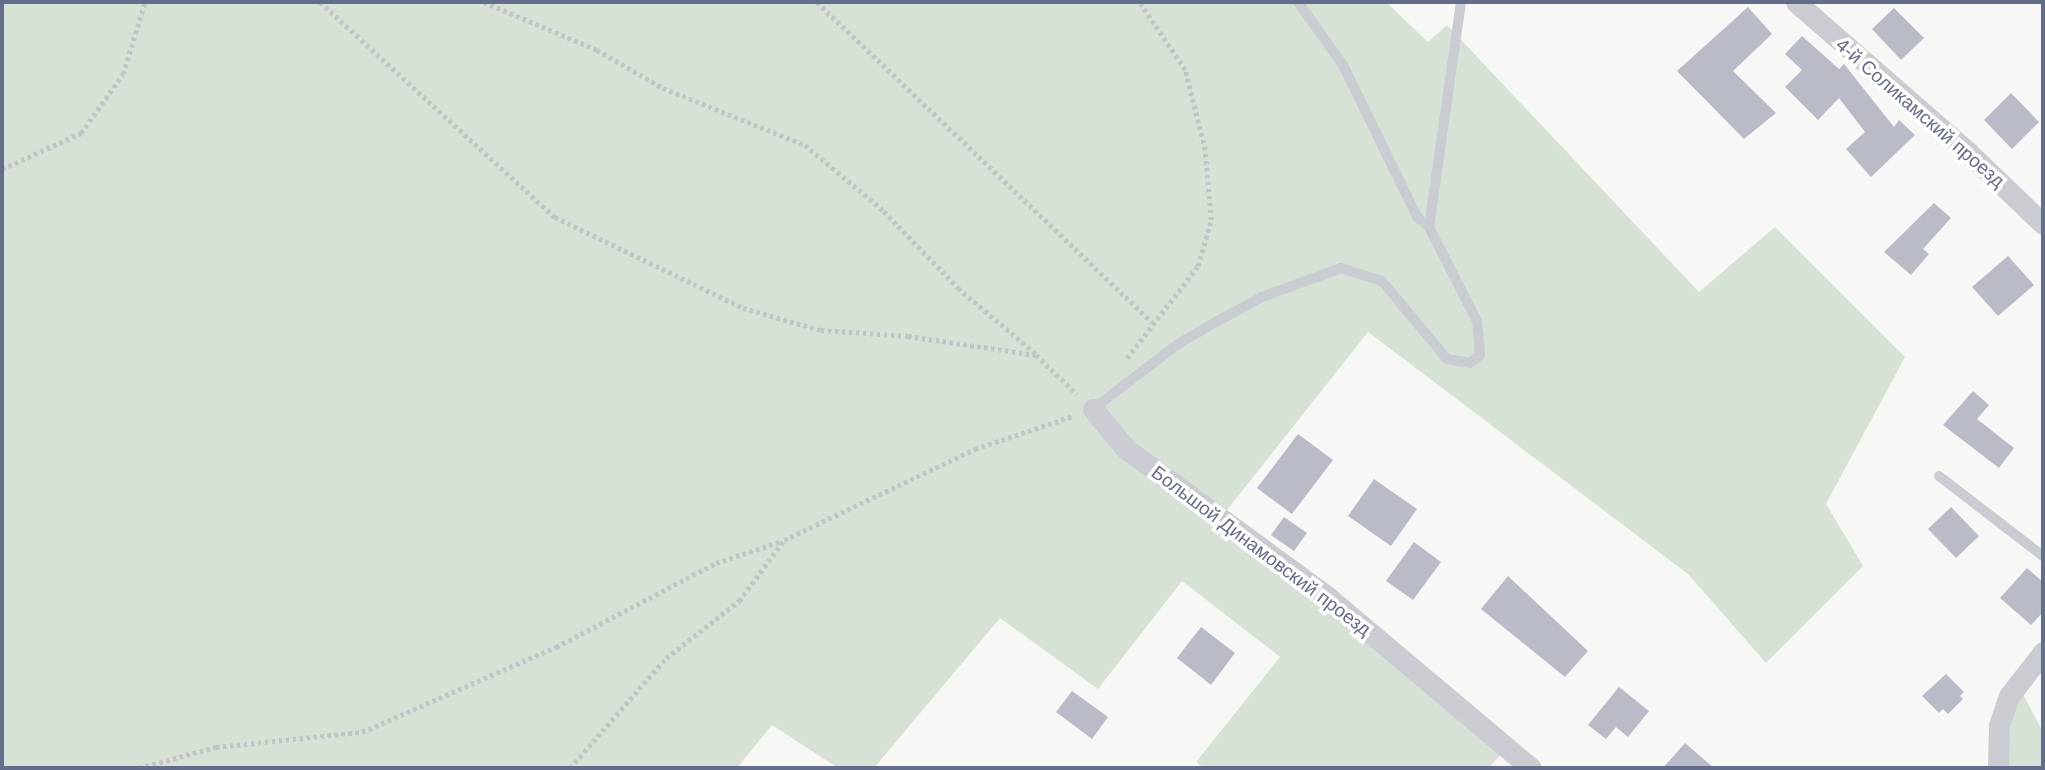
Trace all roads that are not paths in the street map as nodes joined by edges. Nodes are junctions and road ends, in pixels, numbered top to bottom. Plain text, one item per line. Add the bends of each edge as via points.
1 (1298, 2) edge
2 (1461, 2) edge
3 (1796, 2) edge
4 (2043, 224) edge
5 (1429, 227) junction
6 (1093, 409) joint
7 (1939, 476) dead end
8 (2043, 556) edge
9 (2043, 652) edge
10 (1531, 768) edge
11 (1998, 768) edge

1 - 5 lane via 1343,65 1417,217
2 - 5 lane
3 - 4 street, 4-й Соликамский проезд
5 - 6 lane via 1479,330 1480,355 1470,363 1447,359 1382,281 1341,268 1262,297 1216,322 1178,344
6 - 10 street, Большой Динамовский проезд via 1125,448 1329,598
7 - 8 lane
9 - 11 street via 2009,696 1998,725

